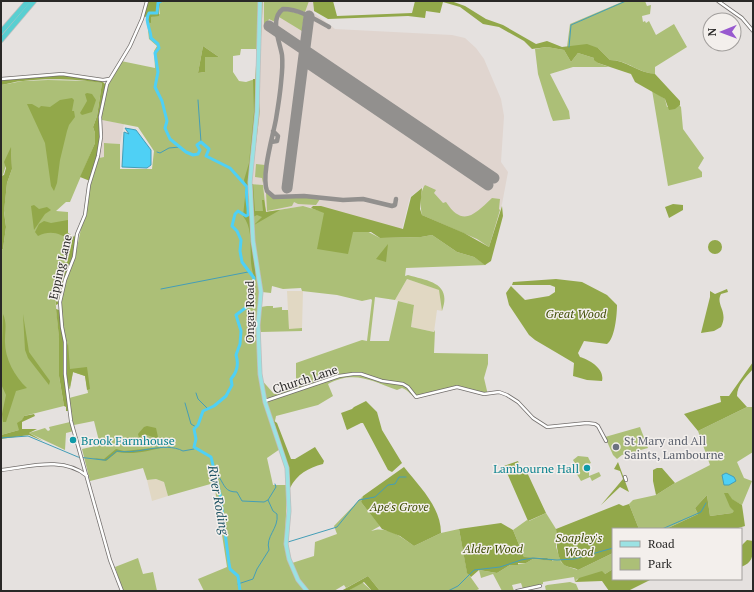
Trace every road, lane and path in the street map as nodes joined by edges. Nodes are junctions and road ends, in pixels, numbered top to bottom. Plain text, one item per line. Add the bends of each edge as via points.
1 (28, 1) edge
2 (34, 1) edge
3 (147, 1) edge
4 (260, 1) edge
5 (718, 1) edge
6 (753, 31) edge
7 (1, 32) edge
8 (1, 40) edge
9 (1, 79) edge
10 (109, 79) junction
11 (103, 80) junction
12 (107, 84) junction
13 (265, 402) junction
14 (606, 441) dead end
15 (85, 468) junction
16 (1, 470) edge
17 (80, 471) junction
18 (88, 476) junction
19 (540, 586) dead end
20 (122, 591) edge
21 (307, 591) edge
22 (516, 591) edge

1 - 7 highway
2 - 8 highway
3 - 10 street, Epping Lane via 130,46
4 - 13 main road, Ongar Road via 257,112 250,182 253,241 261,292 259,358
5 - 6 street via 742,18
9 - 11 street via 62,74
10 - 11 street
10 - 12 street, Epping Lane
11 - 12 street
12 - 15 street, Epping Lane via 100,117 101,137 97,160 89,185 85,215 77,234 74,257 60,302 66,344 68,406
13 - 14 street, Church Lane via 339,376 361,374 408,387 416,397 457,387 484,394 504,393 518,402 533,418 547,426 595,424
13 - 21 main road, Ongar Road via 287,468 286,544 289,559 298,580
15 - 17 street
15 - 18 street, Epping Lane
16 - 17 street via 53,464
17 - 18 street
18 - 20 street, Epping Lane via 110,560
19 - 22 street

